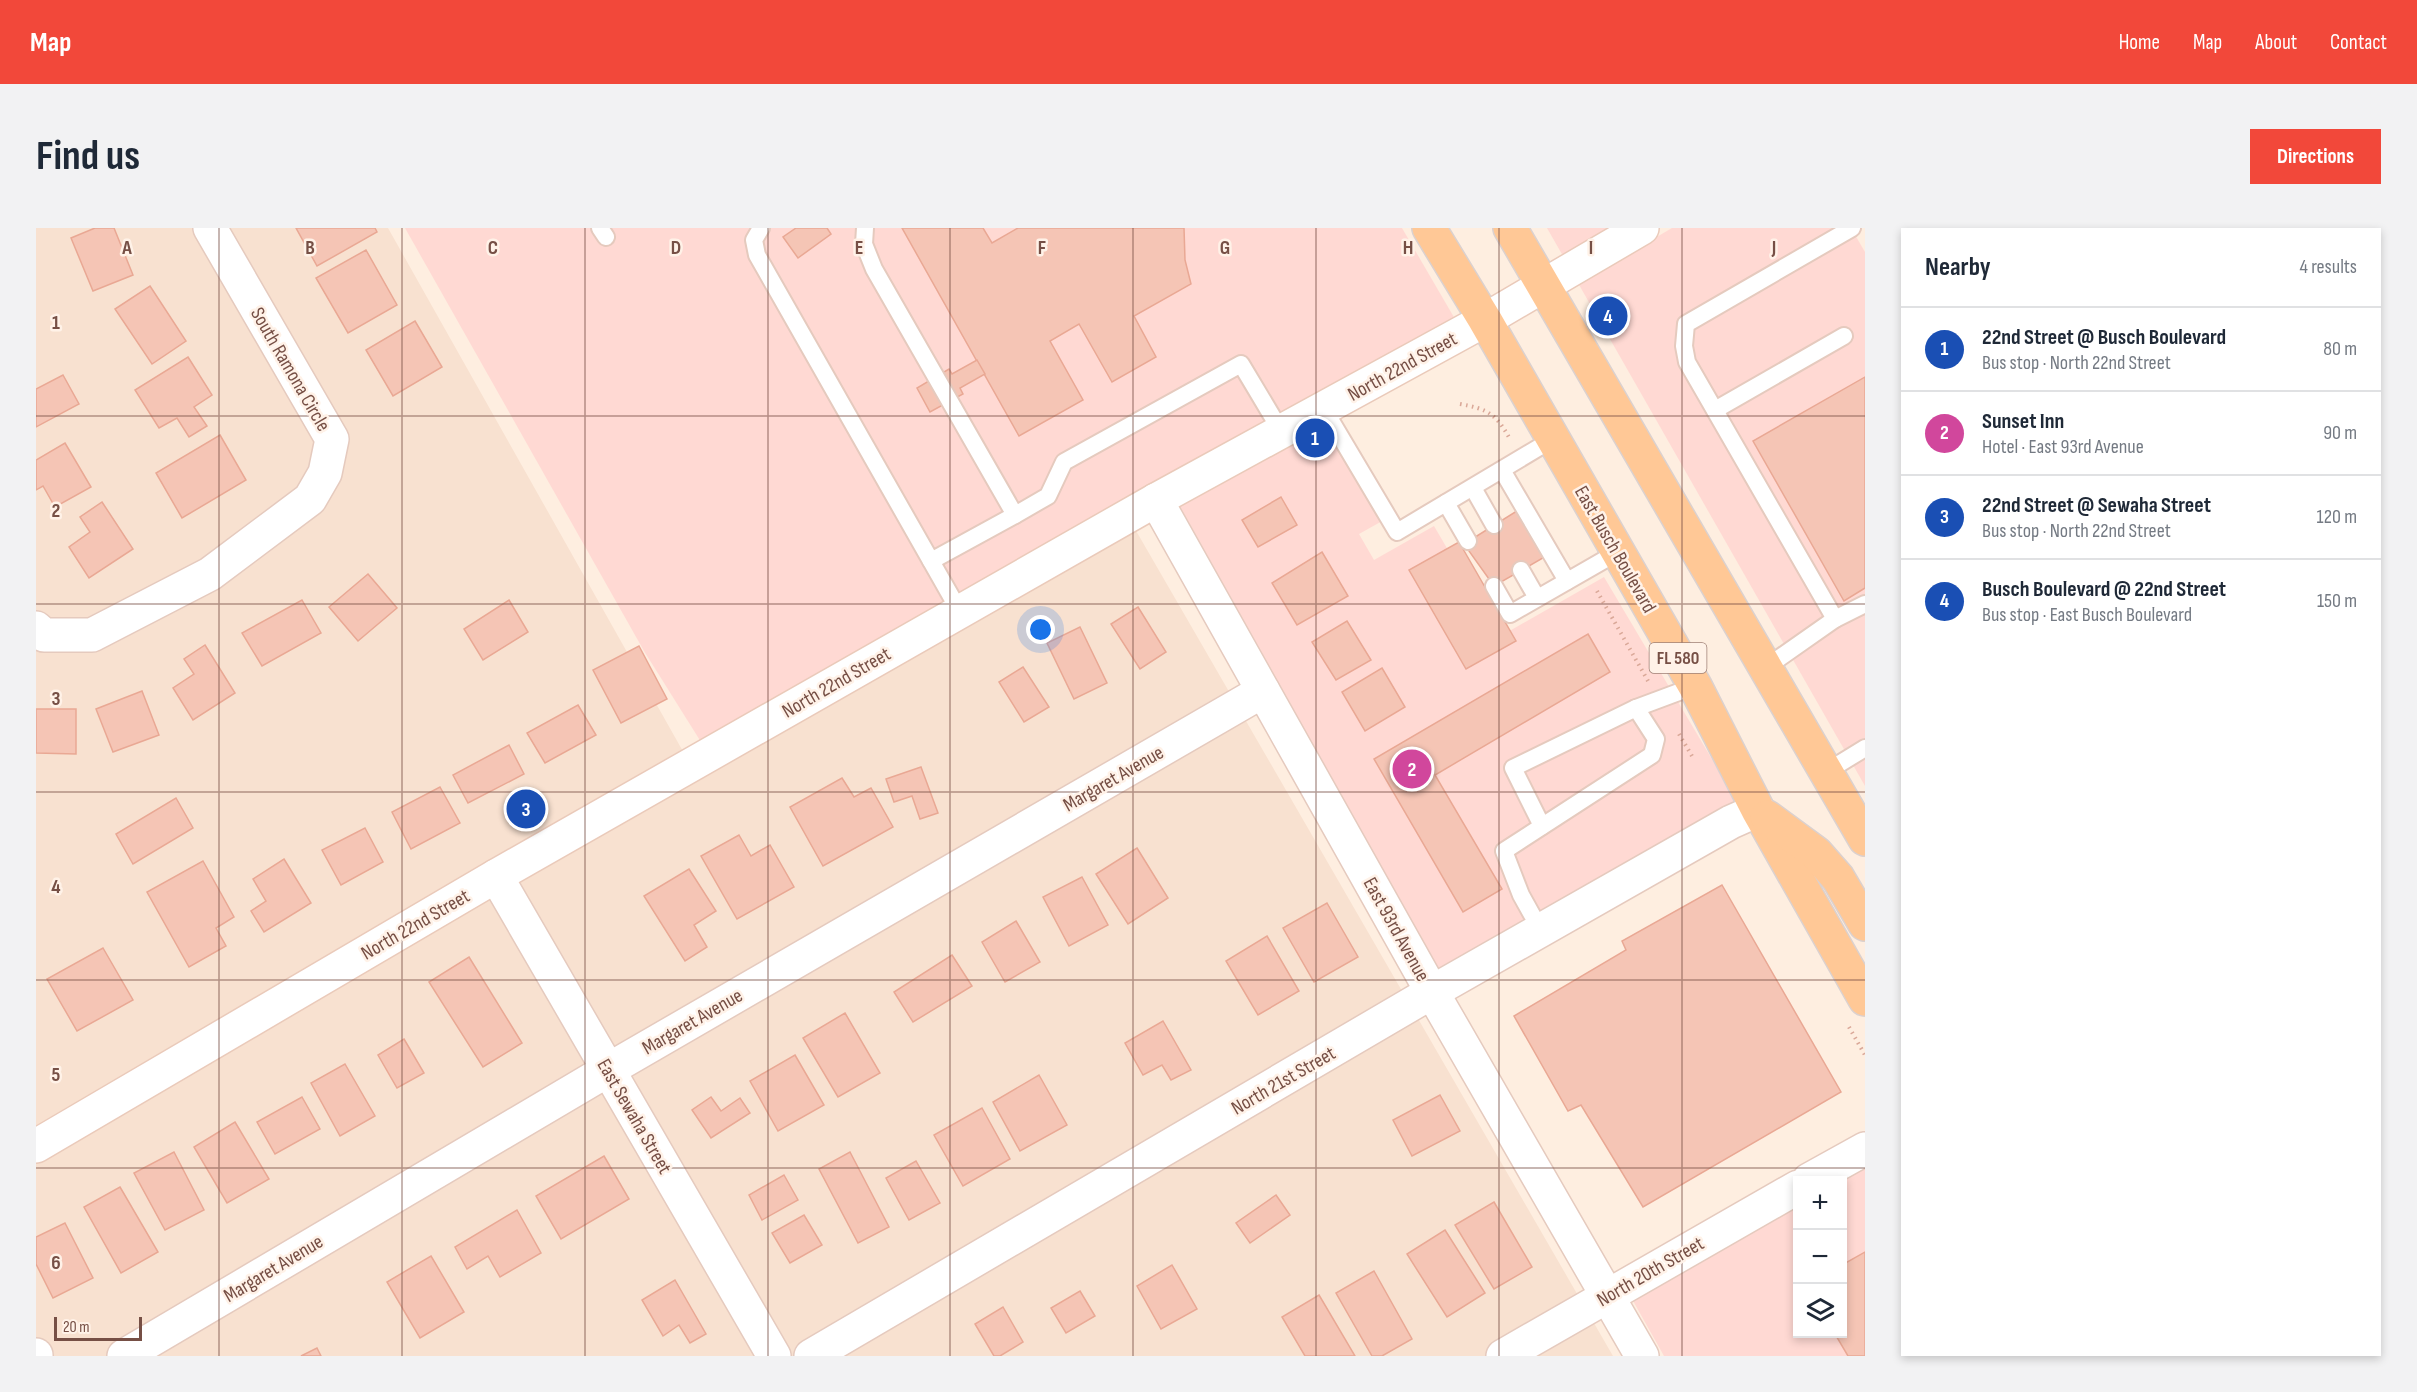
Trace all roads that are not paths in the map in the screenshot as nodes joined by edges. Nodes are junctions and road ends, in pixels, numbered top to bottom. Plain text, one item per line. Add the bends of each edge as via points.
1 (210, 228) edge
2 (761, 228) edge
3 (865, 228) edge
4 (1429, 228) edge
5 (1510, 228) edge
6 (1642, 228) edge
7 (1852, 228) edge
8 (1543, 286) junction
9 (1485, 320) junction
10 (1844, 336) dead end
11 (1324, 409) junction
12 (1715, 410) junction
13 (1281, 431) junction
14 (1553, 439) junction
15 (1503, 470) junction
16 (1473, 488) junction
17 (1156, 500) junction
18 (1446, 503) junction
19 (1015, 515) junction
20 (1494, 525) dead end
21 (1468, 542) dead end
22 (1618, 552) junction
23 (931, 561) junction
24 (1521, 570) dead end
25 (1567, 581) junction
26 (1494, 586) dead end
27 (1537, 598) junction
28 (1865, 603) edge
29 (960, 612) junction
30 (1835, 619) junction
31 (36, 628) edge
32 (1765, 668) junction
33 (1695, 686) junction
34 (1263, 691) junction
35 (1636, 708) junction
36 (1865, 748) edge
37 (1826, 772) junction
38 (1758, 810) junction
39 (1542, 826) junction
40 (1865, 838) edge
41 (496, 876) junction
42 (1865, 924) edge
43 (1541, 931) junction
44 (1432, 992) junction
45 (1865, 999) edge
46 (608, 1070) junction
47 (36, 1146) edge
48 (1865, 1149) edge
49 (1816, 1176) edge
50 (1793, 1189) edge
51 (1607, 1295) junction
52 (124, 1356) edge
53 (774, 1356) edge
54 (811, 1356) edge
55 (1503, 1356) edge
56 (1642, 1356) edge

1 - 31 street, South Ramona Circle via 332,439 325,473 310,499 210,574 92,636 44,636
2 - 23 lane via 754,240 757,255
3 - 19 lane via 864,243 874,269
4 - 9 main road, East Busch Boulevard / FL 580
5 - 8 main road
6 - 8 street, North 22nd Street
7 - 12 lane via 1686,324 1687,362
8 - 9 street, North 22nd Street
8 - 32 main road
9 - 11 street, North 22nd Street
9 - 14 main road, East Busch Boulevard / FL 580
10 - 12 lane
11 - 13 street, North 22nd Street
11 - 18 lane via 1397,532
12 - 30 lane
13 - 17 street, North 22nd Street
13 - 19 lane via 1241,364 1064,462 1048,496
14 - 15 lane
14 - 22 main road, East Busch Boulevard / FL 580
15 - 16 lane
15 - 25 lane
16 - 18 lane
16 - 20 lane
17 - 29 street, North 22nd Street
17 - 34 street, East 93rd Avenue
18 - 21 lane
19 - 23 lane
22 - 25 lane
22 - 33 main road, East Busch Boulevard / FL 580
23 - 29 lane
24 - 27 lane
25 - 27 lane
26 - 27 lane via 1510,614
28 - 30 lane
29 - 41 street, North 22nd Street
30 - 32 lane
32 - 37 main road
33 - 35 lane
33 - 38 main road, East Busch Boulevard / FL 580
34 - 44 street, East 93rd Avenue
34 - 46 street, Margaret Avenue
35 - 39 lane via 1656,740 1652,755
35 - 39 lane via 1513,768
36 - 37 lane
37 - 40 main road
38 - 42 main road via 1816,853 1838,878
38 - 43 street, North 21st Street
38 - 45 main road, East Busch Boulevard / FL 580
39 - 43 lane via 1504,851 1521,895
41 - 46 street, East Sewaha Street
41 - 47 street, North 22nd Street
43 - 44 street, North 21st Street
44 - 51 street, East 93rd Avenue
44 - 54 street, North 21st Street
46 - 52 street, Margaret Avenue
46 - 53 street, East Sewaha Street
48 - 49 street
50 - 51 street, North 20th Street
51 - 55 street, North 20th Street
51 - 56 street, East 93rd Avenue

